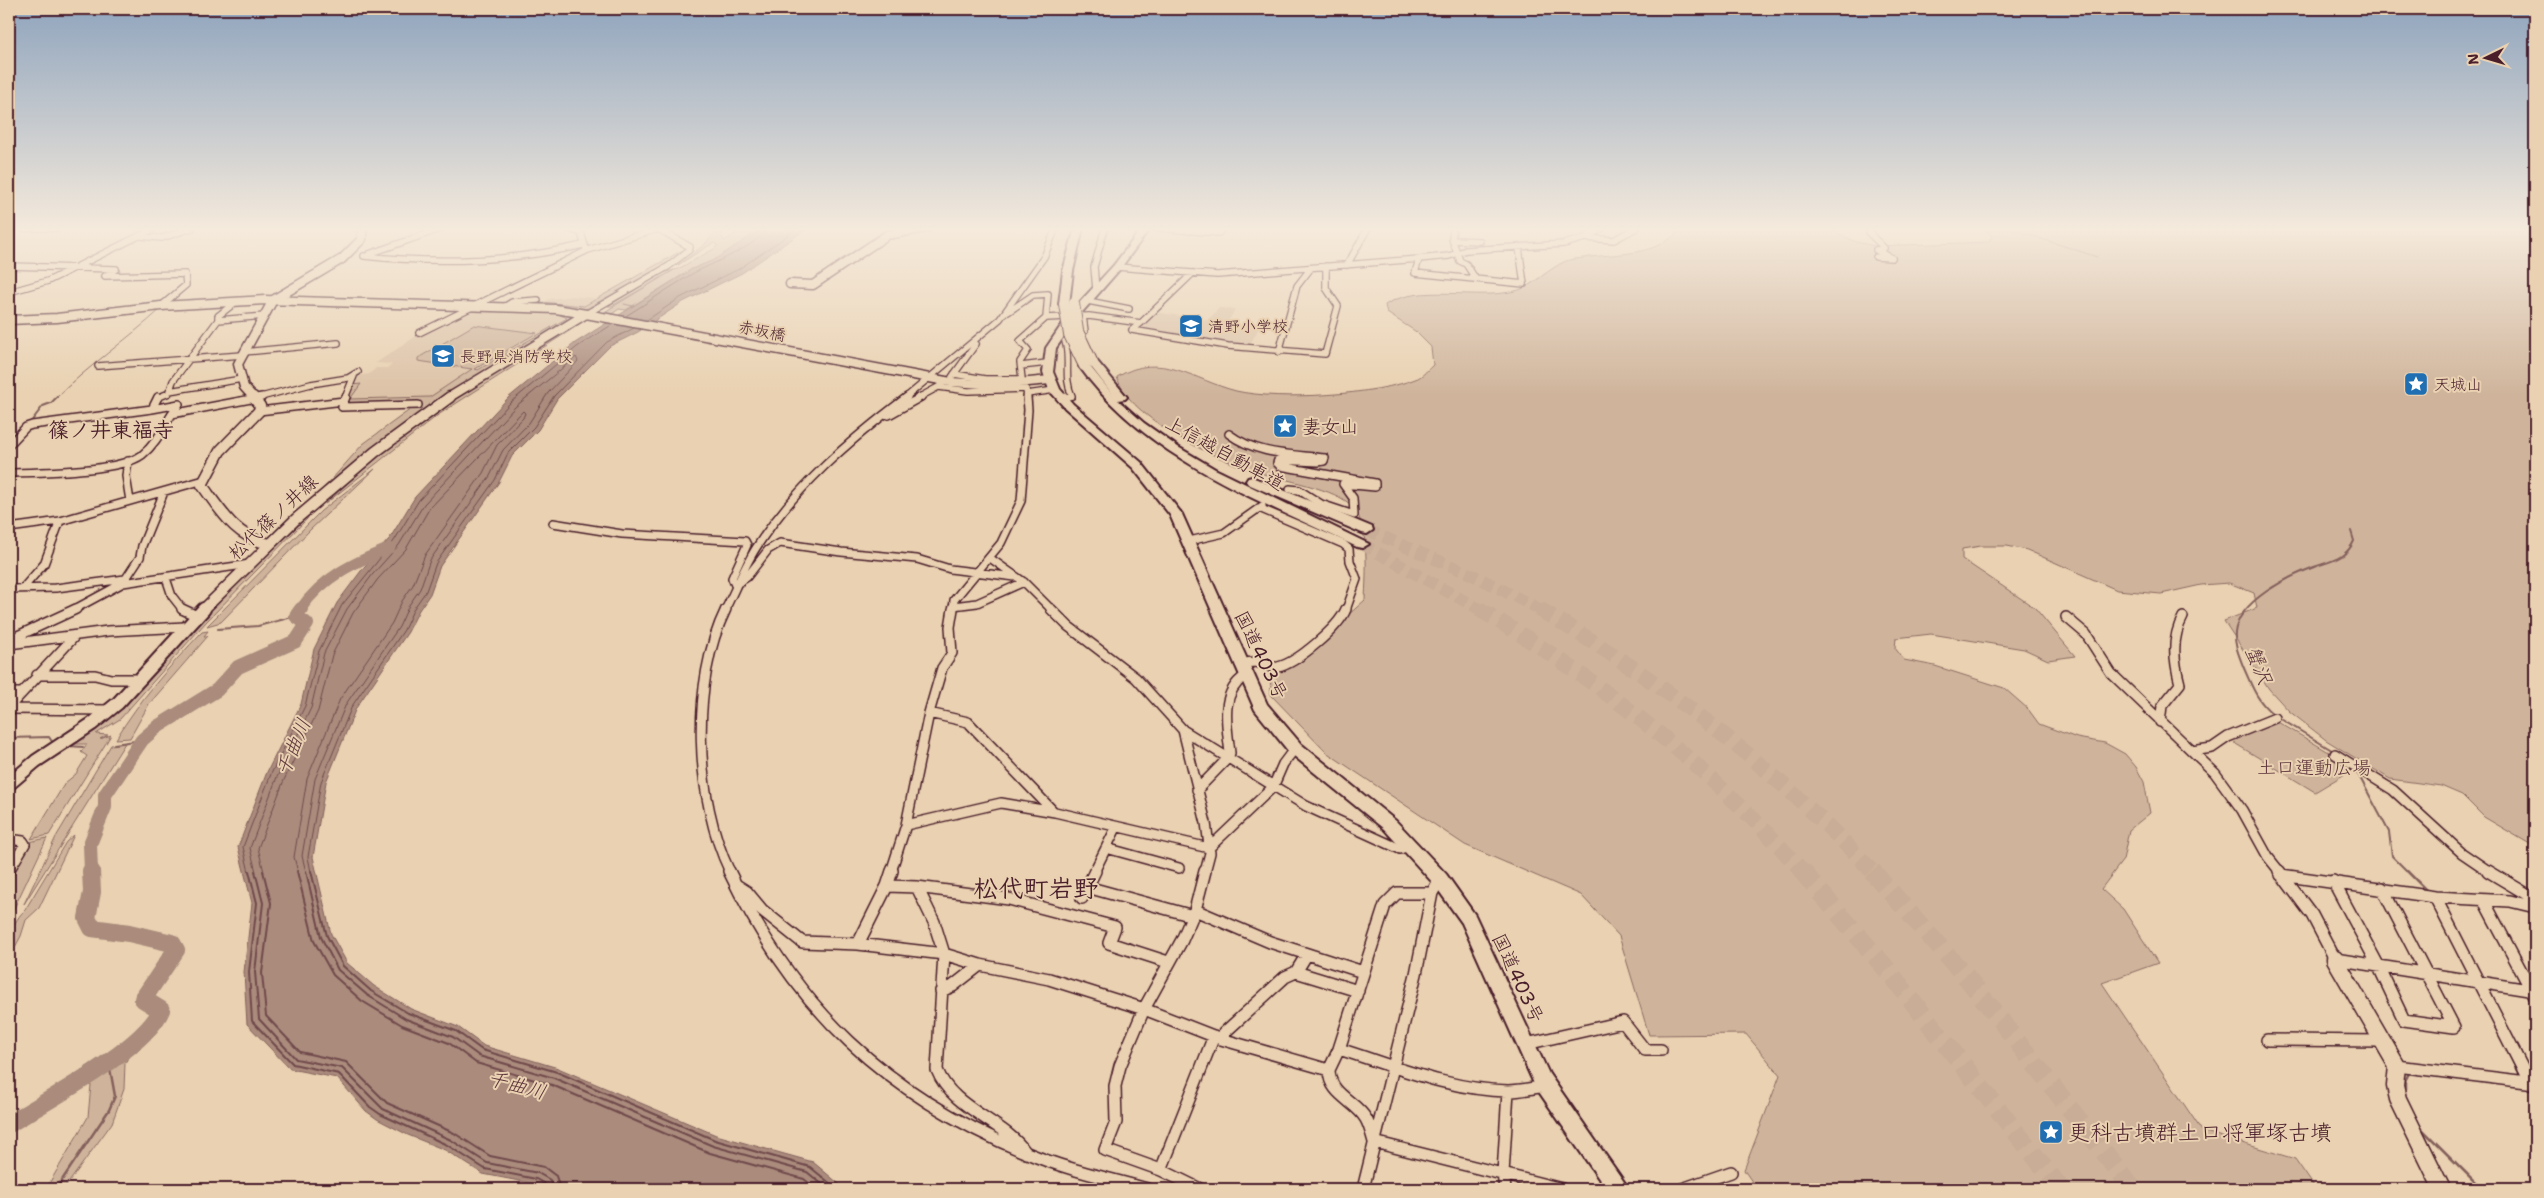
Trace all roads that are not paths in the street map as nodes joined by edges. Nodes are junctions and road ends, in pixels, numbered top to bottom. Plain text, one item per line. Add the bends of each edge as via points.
1 (38, 284) edge
2 (186, 284) edge
3 (301, 284) edge
4 (518, 284) edge
5 (640, 284) edge
6 (790, 284) dead end
7 (815, 284) edge
8 (1025, 284) edge
9 (1068, 284) edge
10 (1095, 284) edge
11 (1102, 284) edge
12 (1183, 284) edge
13 (1299, 284) edge
14 (1326, 284) edge
15 (1096, 290) junction
16 (9, 292) edge
17 (274, 300) junction
18 (538, 300) dead end
19 (237, 301) junction
20 (1088, 301) junction
21 (1069, 304) joint
22 (161, 306) junction
23 (473, 306) junction
24 (504, 307) junction
25 (1129, 309) dead end
26 (589, 314) junction
27 (265, 316) junction
28 (1078, 316) junction
29 (1046, 318) junction
30 (1000, 319) junction
31 (9, 320) edge
32 (218, 320) junction
33 (1141, 324) junction
34 (420, 333) dead end
35 (982, 337) junction
36 (338, 344) dead end
37 (1279, 352) junction
38 (243, 354) junction
39 (188, 360) junction
40 (1047, 363) junction
41 (1089, 365) junction
42 (98, 366) dead end
43 (1021, 366) junction
44 (929, 378) junction
45 (242, 379) junction
46 (1055, 389) junction
47 (169, 391) junction
48 (1027, 394) junction
49 (254, 399) junction
50 (344, 401) junction
51 (418, 405) dead end
52 (152, 409) junction
53 (259, 411) junction
54 (172, 414) junction
55 (870, 426) junction
56 (1228, 434) dead end
57 (9, 445) edge
58 (128, 461) junction
59 (9, 473) edge
60 (204, 480) junction
61 (1290, 489) dead end
62 (164, 492) junction
63 (130, 501) junction
64 (60, 521) junction
65 (553, 523) dead end
66 (9, 528) edge
67 (1367, 530) tunnel mouth
68 (1189, 541) junction
69 (270, 544) junction
70 (1362, 544) tunnel mouth
71 (990, 558) junction
72 (250, 564) junction
73 (978, 573) junction
74 (1015, 577) junction
75 (166, 578) junction
76 (124, 581) junction
77 (1024, 582) junction
78 (735, 586) junction
79 (23, 588) junction
80 (9, 589) edge
81 (953, 606) junction
82 (197, 616) junction
83 (2066, 617) dead end
84 (2183, 617) dead end
85 (185, 627) junction
86 (74, 637) junction
87 (9, 640) edge
88 (9, 644) edge
89 (1243, 670) junction
90 (37, 675) junction
91 (141, 679) junction
92 (9, 693) edge
93 (22, 693) junction
94 (9, 708) edge
95 (110, 710) junction
96 (929, 713) junction
97 (2275, 718) dead end
98 (2160, 722) junction
99 (1183, 730) junction
100 (1295, 748) junction
101 (2192, 751) junction
102 (2335, 754) dead end
103 (1228, 758) junction
104 (9, 784) edge
105 (1274, 787) junction
106 (1197, 790) junction
107 (1055, 812) junction
108 (906, 825) junction
109 (1116, 828) junction
110 (9, 839) edge
111 (1410, 846) junction
112 (1106, 848) junction
113 (1209, 848) junction
114 (1179, 868) dead end
115 (9, 871) edge
116 (2281, 875) junction
117 (1440, 879) junction
118 (2333, 881) junction
119 (734, 884) junction
120 (887, 886) junction
121 (916, 887) junction
122 (1087, 887) junction
123 (2382, 888) junction
124 (1432, 893) junction
125 (2435, 897) junction
126 (1082, 898) dead end
127 (2535, 899) edge
128 (2484, 901) junction
129 (2535, 907) edge
130 (1194, 913) junction
131 (858, 944) junction
132 (944, 954) junction
133 (1307, 954) junction
134 (2335, 959) junction
135 (1168, 962) junction
136 (980, 965) junction
137 (2378, 965) junction
138 (1296, 972) junction
139 (1363, 972) junction
140 (2425, 973) junction
141 (2478, 981) junction
142 (942, 990) junction
143 (1358, 991) junction
144 (2534, 993) edge
145 (1144, 1010) junction
146 (1218, 1037) junction
147 (2267, 1040) dead end
148 (2379, 1041) junction
149 (1526, 1044) junction
150 (1339, 1049) junction
151 (1661, 1050) dead end
152 (1393, 1066) junction
153 (2397, 1066) junction
154 (1328, 1070) junction
155 (2532, 1083) edge
156 (1546, 1086) junction
157 (1508, 1092) junction
158 (1374, 1142) junction
159 (1026, 1153) junction
160 (1161, 1170) junction
161 (1731, 1172) dead end
162 (1503, 1174) junction
163 (1147, 1189) edge
164 (1200, 1189) edge
165 (1363, 1189) edge
166 (1505, 1189) edge
167 (1562, 1189) edge
168 (1618, 1189) edge
169 (1682, 1189) edge
170 (2442, 1189) edge

1 - 16 street
2 - 22 street
3 - 17 street
4 - 23 street
5 - 26 street
6 - 7 street
8 - 30 street
9 - 21 highway, 上信越自動車道
10 - 15 street
11 - 15 highway
12 - 33 street
13 - 37 street
14 - 37 street via 1331,300 1338,306 1325,354
15 - 20 highway
17 - 19 street, 赤坂橋
17 - 23 street, 赤坂橋
17 - 27 street
18 - 24 street via 512,302
19 - 22 street, 赤坂橋
19 - 32 street via 218,316
20 - 25 street
20 - 28 highway
21 - 41 highway, 上信越自動車道, bridge via 1069,335
22 - 31 street, 赤坂橋
23 - 24 street, 赤坂橋
23 - 34 street
24 - 26 street, 赤坂橋
26 - 44 street, 赤坂橋
26 - 69 street, 松代篠ノ井線 via 464,388 406,428 320,498
27 - 32 street
27 - 38 street
28 - 29 street
28 - 33 street
28 - 40 highway via 1051,348
28 - 46 street via 1085,331 1065,341 1070,354 1065,384 1072,396
29 - 30 street via 1048,294 1033,295
29 - 43 street via 1020,341 1028,350 1020,362
30 - 35 street
32 - 39 street
33 - 37 street via 1132,330
35 - 43 street via 953,376 1022,379
35 - 44 street
36 - 38 street
38 - 39 street
38 - 45 street via 238,364
39 - 42 street
39 - 47 street
40 - 43 street
40 - 46 highway
41 - 67 highway, 上信越自動車道 via 1127,403 1180,443 1257,483
41 - 70 highway, 上信越自動車道 via 1100,388 1124,412 1171,448
44 - 46 street via 976,385
44 - 55 street
45 - 47 street
45 - 49 street
46 - 48 street
46 - 68 highway, 国道403号 via 1137,465 1176,514
47 - 52 street via 158,397
48 - 55 street via 1026,389 968,391 941,386
48 - 71 street via 1021,501 1013,521
49 - 50 street via 356,374
49 - 53 street via 260,406
49 - 54 street
50 - 51 street via 342,407
50 - 53 street
52 - 54 street via 179,404
52 - 57 street via 32,425
53 - 60 street via 220,451
54 - 58 street via 142,455
55 - 78 street via 790,501 755,549
56 - 61 street via 1241,443 1264,451 1325,458 1318,462 1278,460 1280,466 1375,483 1369,488 1344,484 1352,498 1354,515
58 - 59 street via 68,470
58 - 63 street
60 - 62 street
60 - 69 street via 202,486 222,516 251,539
62 - 63 street
62 - 76 street via 140,557
63 - 64 street
64 - 66 street
64 - 79 street via 44,564
65 - 78 street via 622,534 745,541 732,578
68 - 89 highway, 国道403号
68 - 89 street via 1224,533 1262,507 1349,549 1357,580 1344,614 1330,632 1279,666 1266,668 1257,662
69 - 72 street, 松代篠ノ井線
71 - 73 street
71 - 74 street
72 - 75 street
72 - 82 street, 松代篠ノ井線
73 - 74 street
73 - 78 street via 917,559 780,543 773,546 743,582
73 - 81 street via 954,600
74 - 77 street
75 - 76 street
75 - 82 street via 176,602
76 - 79 street
76 - 87 street via 79,607
77 - 81 street via 977,603
77 - 99 street via 1068,626 1136,678
78 - 119 street via 706,668 702,709 703,780 713,829
79 - 80 street
81 - 96 street via 950,627 952,653 942,668
82 - 85 street, 松代篠ノ井線
83 - 98 street via 2086,634 2111,673
84 - 98 street via 2178,626 2173,658 2180,684 2162,706
85 - 86 street
85 - 91 street, 松代篠ノ井線
86 - 88 street
86 - 90 street
89 - 100 highway, 国道403号 via 1260,706
89 - 103 street via 1229,696
90 - 91 street
90 - 93 street
91 - 95 street, 松代篠ノ井線
92 - 93 street
93 - 94 street
94 - 95 street
95 - 104 street, 松代篠ノ井線 via 36,760
96 - 107 street via 968,722
96 - 108 street
97 - 101 street via 2228,737 2212,748
98 - 101 street
99 - 103 street
99 - 106 street
100 - 105 street via 1283,764
100 - 111 highway, 国道403号 via 1390,825
101 - 116 street via 2215,774 2242,810
102 - 127 street via 2393,790 2462,853
103 - 105 street
103 - 106 street
105 - 111 street via 1360,833 1400,849
105 - 113 street
106 - 113 street
107 - 108 street via 1001,803
107 - 109 street
108 - 120 street
109 - 112 street
109 - 113 street
110 - 115 street via 23,840 26,844
111 - 117 highway, 国道403号
112 - 114 street
112 - 122 street
113 - 130 street
116 - 118 street
116 - 134 street via 2312,916
117 - 124 street
117 - 149 highway, 国道403号 via 1469,920
118 - 123 street
118 - 137 street
119 - 131 street via 802,942
119 - 159 street via 751,917 798,987 872,1064 959,1120
120 - 121 street
120 - 131 street
121 - 132 street via 934,922
121 - 135 street via 1009,899 1115,927 1110,943
122 - 126 street
122 - 130 street
123 - 125 street
123 - 140 street
124 - 139 street via 1397,893 1385,905
124 - 152 street
125 - 128 street
125 - 141 street
128 - 129 street via 2510,901
128 - 144 street
130 - 133 street
130 - 135 street
131 - 132 street
132 - 136 street
132 - 142 street
133 - 138 street
133 - 139 street
134 - 137 street
134 - 148 street
135 - 145 street
136 - 142 street via 953,986
136 - 145 street via 1049,980
137 - 140 street
137 - 140 street via 2404,1020 2454,1027
138 - 143 street
138 - 146 street via 1285,977
139 - 143 street
140 - 141 street
141 - 144 street
141 - 155 street
142 - 159 street via 938,1080 968,1106 1021,1143
143 - 150 street
145 - 146 street
145 - 160 street via 1115,1086 1116,1122 1105,1150 1142,1166
146 - 154 street
146 - 160 street
147 - 148 street
148 - 153 street
149 - 151 street via 1623,1022 1644,1050
149 - 156 highway, 国道403号
150 - 152 street
150 - 154 street
152 - 157 street via 1478,1089
152 - 158 street
153 - 155 street
153 - 170 street via 2395,1086 2398,1099
154 - 158 street via 1329,1078 1342,1097 1366,1118
156 - 157 street
156 - 168 highway, 国道403号
157 - 162 street
158 - 162 street
158 - 165 street
159 - 163 street
160 - 164 street
161 - 169 street
162 - 166 street
162 - 167 street

